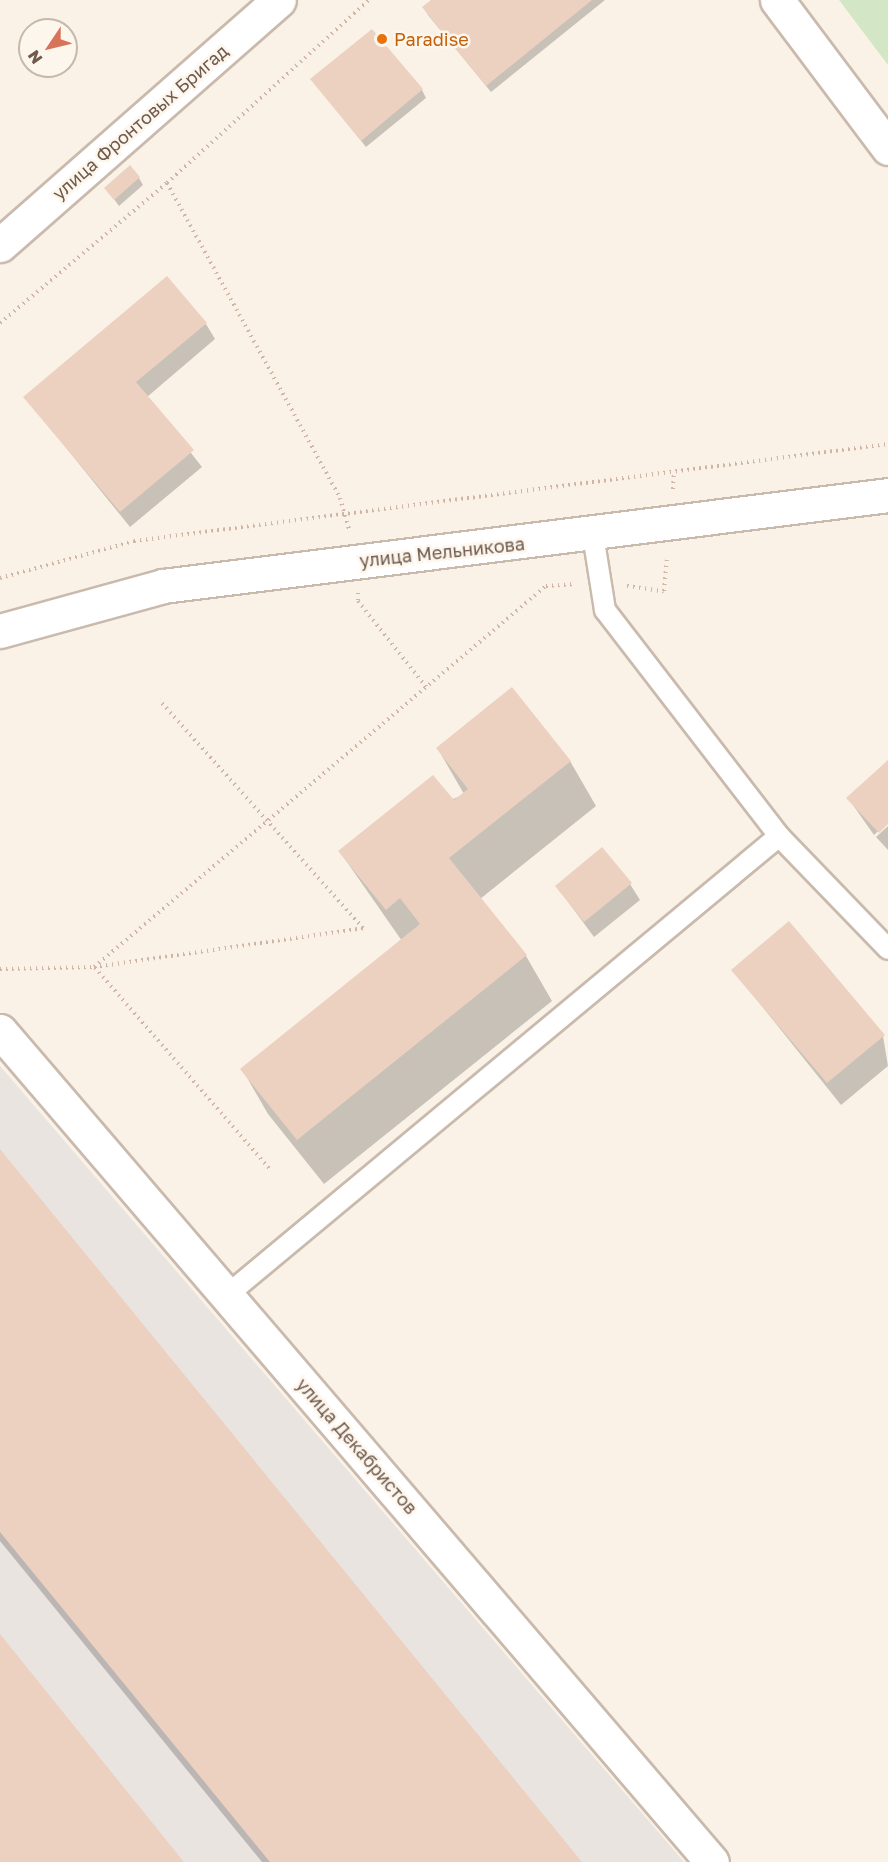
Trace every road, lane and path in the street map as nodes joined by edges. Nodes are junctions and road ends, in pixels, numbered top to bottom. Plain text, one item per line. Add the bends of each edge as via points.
1 (279, 0) edge
2 (369, 0) edge
3 (777, 0) edge
4 (888, 147) edge
5 (167, 183) junction
6 (0, 245) edge
7 (0, 323) edge
8 (888, 444) edge
9 (674, 471) junction
10 (888, 495) edge
11 (345, 515) junction
12 (669, 525) junction
13 (593, 535) junction
14 (358, 561) junction
15 (0, 578) edge
16 (601, 583) junction
17 (0, 631) edge
18 (427, 688) junction
19 (159, 700) dead end
20 (268, 824) junction
21 (779, 836) junction
22 (888, 949) edge
23 (94, 967) junction
24 (0, 969) edge
25 (0, 1032) edge
26 (269, 1168) dead end
27 (227, 1295) junction
28 (712, 1862) edge

1 - 6 street, улица Фронтовых Бригад
2 - 5 path
3 - 4 street
5 - 7 path
5 - 11 path
8 - 9 path
9 - 11 path
9 - 12 path
10 - 12 street, улица Мельникова
11 - 14 path
11 - 15 path via 134,540
12 - 13 street, улица Мельникова
12 - 16 path via 664,591
13 - 14 street, улица Мельникова
13 - 16 lane
14 - 17 street, улица Мельникова via 163,586
14 - 18 path via 358,602
16 - 18 path via 546,586
16 - 21 lane via 605,610
18 - 20 path
19 - 20 path
20 - 23 path
20 - 23 path via 363,928
21 - 22 lane
21 - 27 lane
23 - 24 path
23 - 26 path
25 - 27 street, улица Декабристов
27 - 28 street, улица Декабристов

